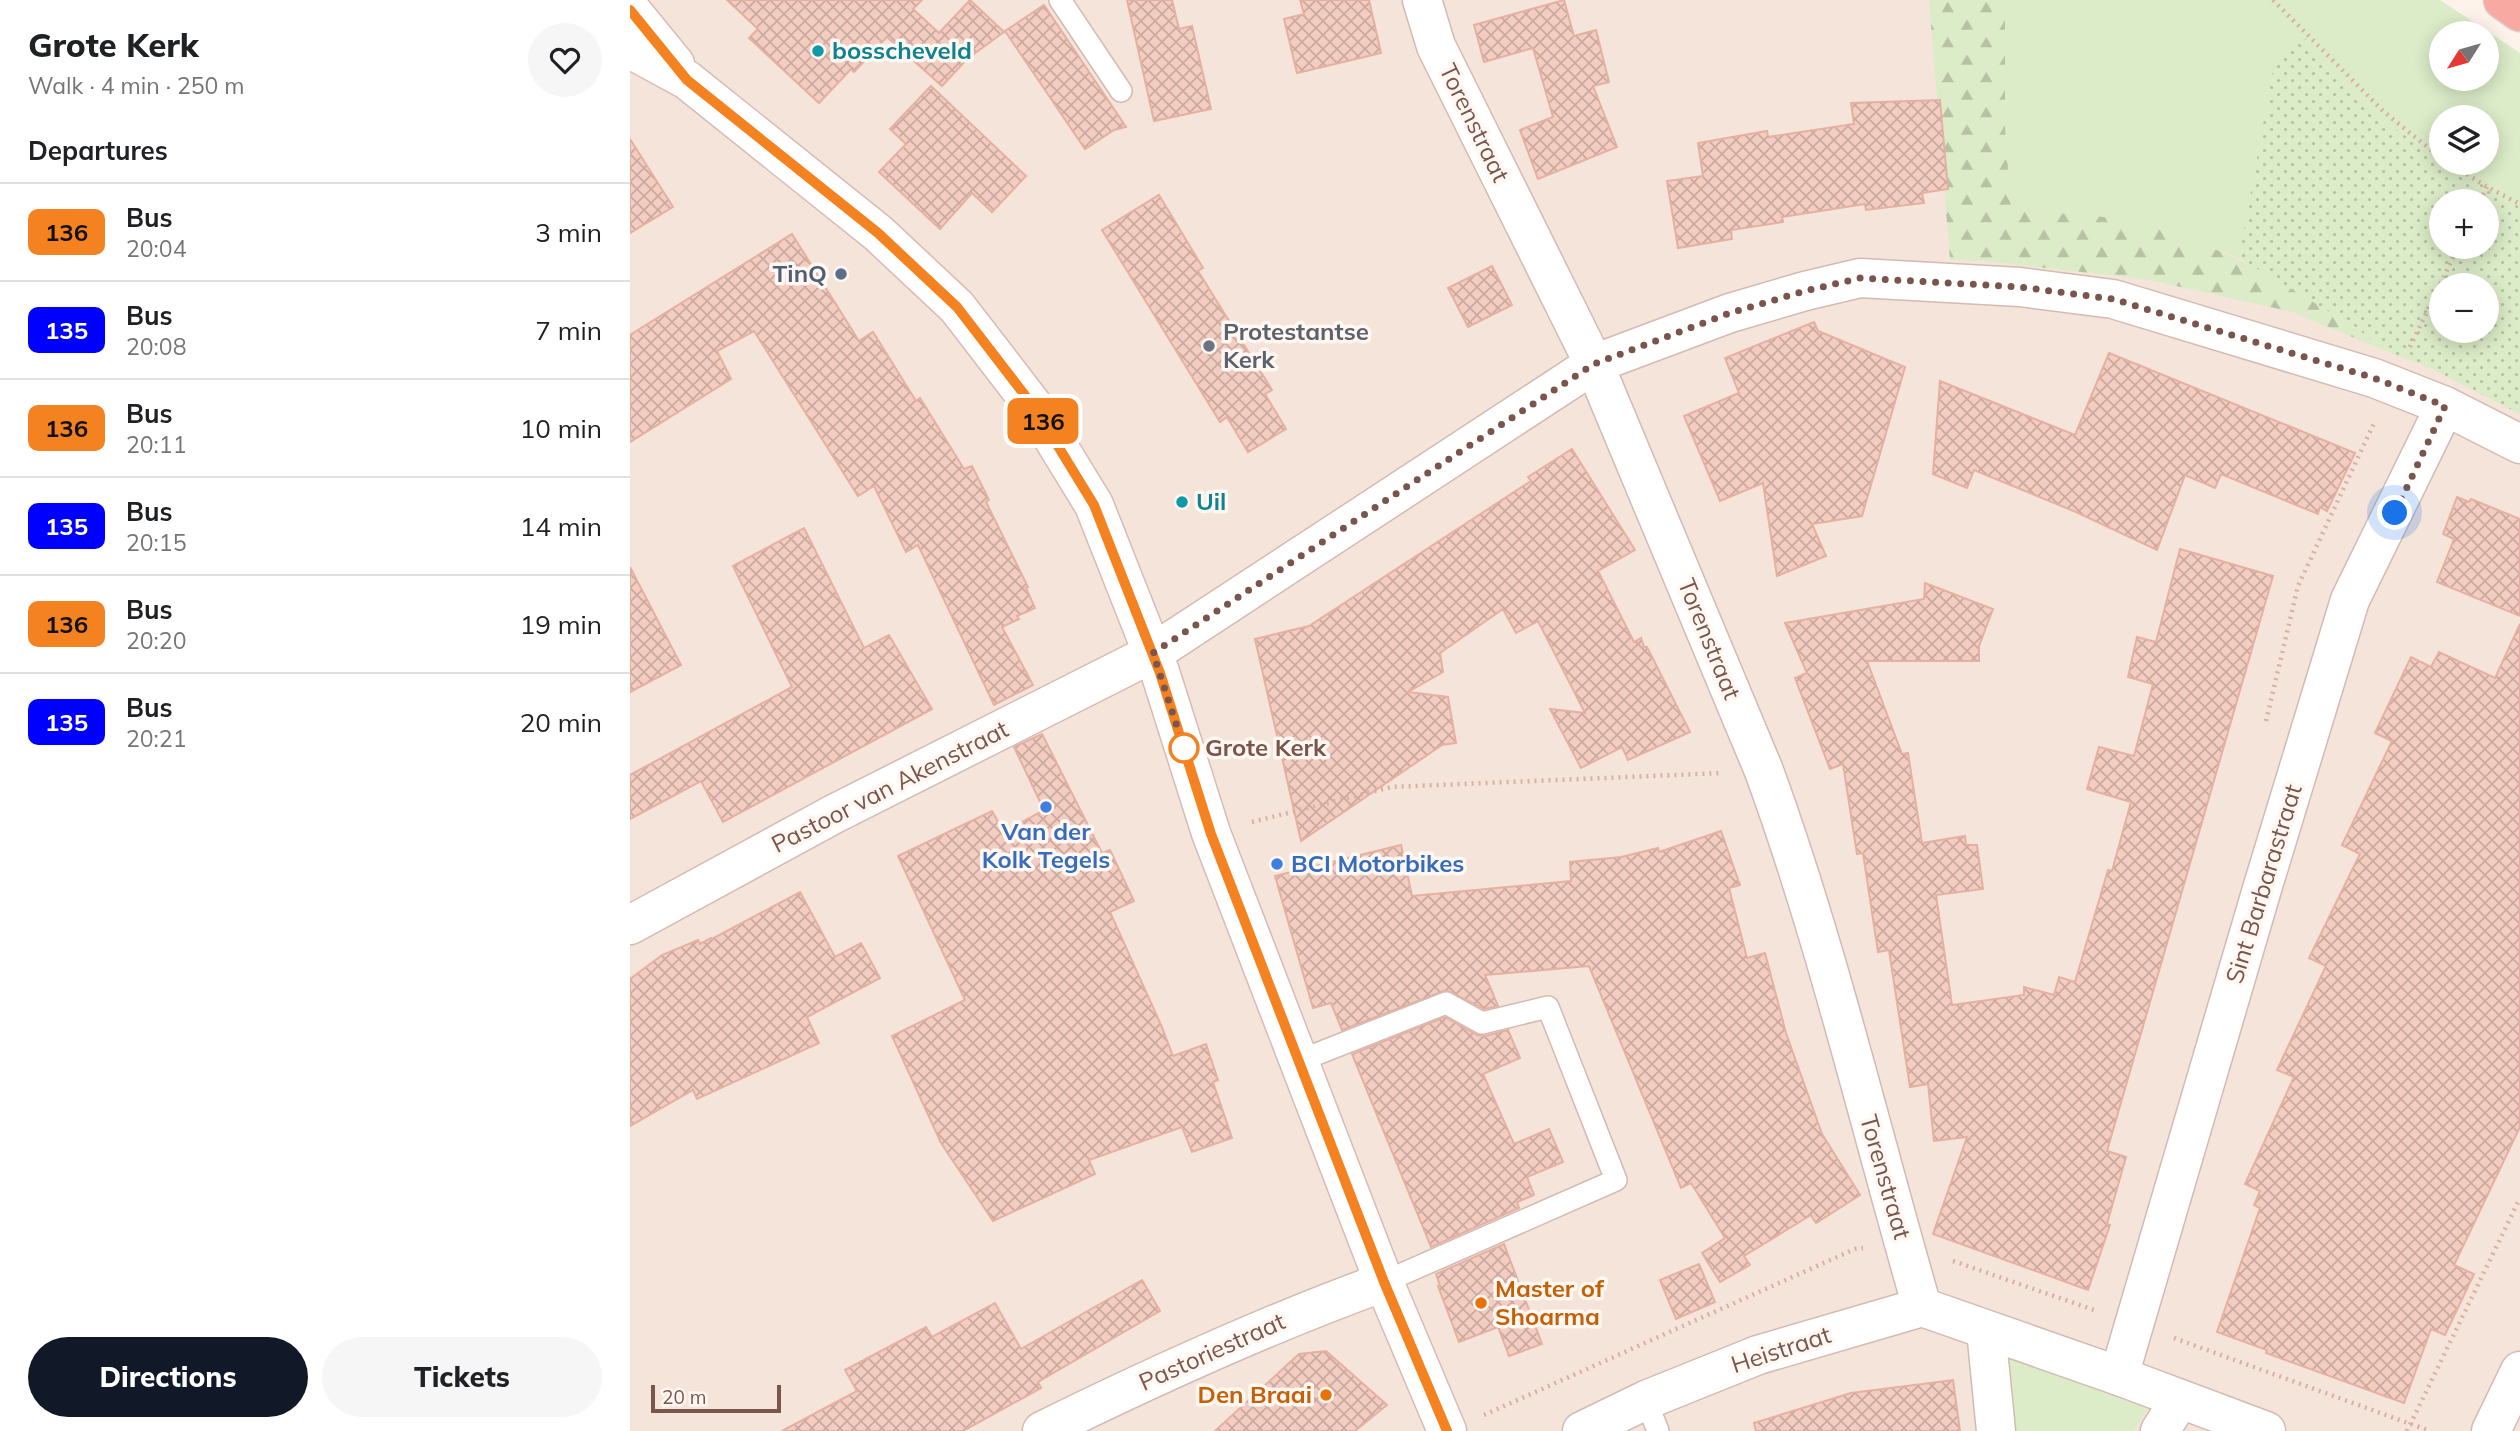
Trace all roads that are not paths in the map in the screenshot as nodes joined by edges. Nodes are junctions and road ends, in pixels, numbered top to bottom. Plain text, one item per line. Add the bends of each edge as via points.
1 (1060, 0) edge
2 (1422, 0) edge
3 (2503, 0) edge
4 (630, 9) edge
5 (2520, 12) edge
6 (630, 49) edge
7 (687, 80) junction
8 (1121, 91) dead end
9 (1594, 364) junction
10 (2445, 406) junction
11 (2520, 444) edge
12 (1153, 653) junction
13 (630, 925) edge
14 (1299, 1061) junction
15 (1384, 1282) junction
16 (1922, 1307) junction
17 (1986, 1329) junction
18 (2520, 1371) edge
19 (2119, 1376) junction
20 (2180, 1399) junction
21 (1652, 1416) edge
22 (1042, 1431) edge
23 (1447, 1431) edge
24 (1582, 1431) edge
25 (1996, 1431) edge
26 (2160, 1431) edge
27 (2266, 1431) edge
28 (2491, 1431) edge

1 - 8 lane
2 - 9 street, Torenstraat via 1436,46
3 - 5 highway
4 - 7 street
6 - 7 street
7 - 12 street via 878,233 957,307 1034,407 1094,505
9 - 10 street, Pastoor van Akenstraat via 1730,313 1860,278 2020,287 2113,299
9 - 12 street, Pastoor van Akenstraat
9 - 16 street, Torenstraat via 1784,828
10 - 11 street, Pastoor van Akenstraat
10 - 19 street, Sint Barbarastraat via 2350,600
12 - 13 street, Pastoor van Akenstraat via 834,814
12 - 14 street via 1211,834
14 - 15 street
14 - 15 lane via 1446,1003 1482,1023 1548,1007 1616,1180
15 - 22 street, Pastoriestraat via 1307,1310
15 - 23 street
16 - 17 street
16 - 21 street, Heistraat via 1758,1355
17 - 19 street
17 - 25 street
18 - 28 street
19 - 20 street
20 - 26 street
20 - 27 street
21 - 24 street, Heistraat

